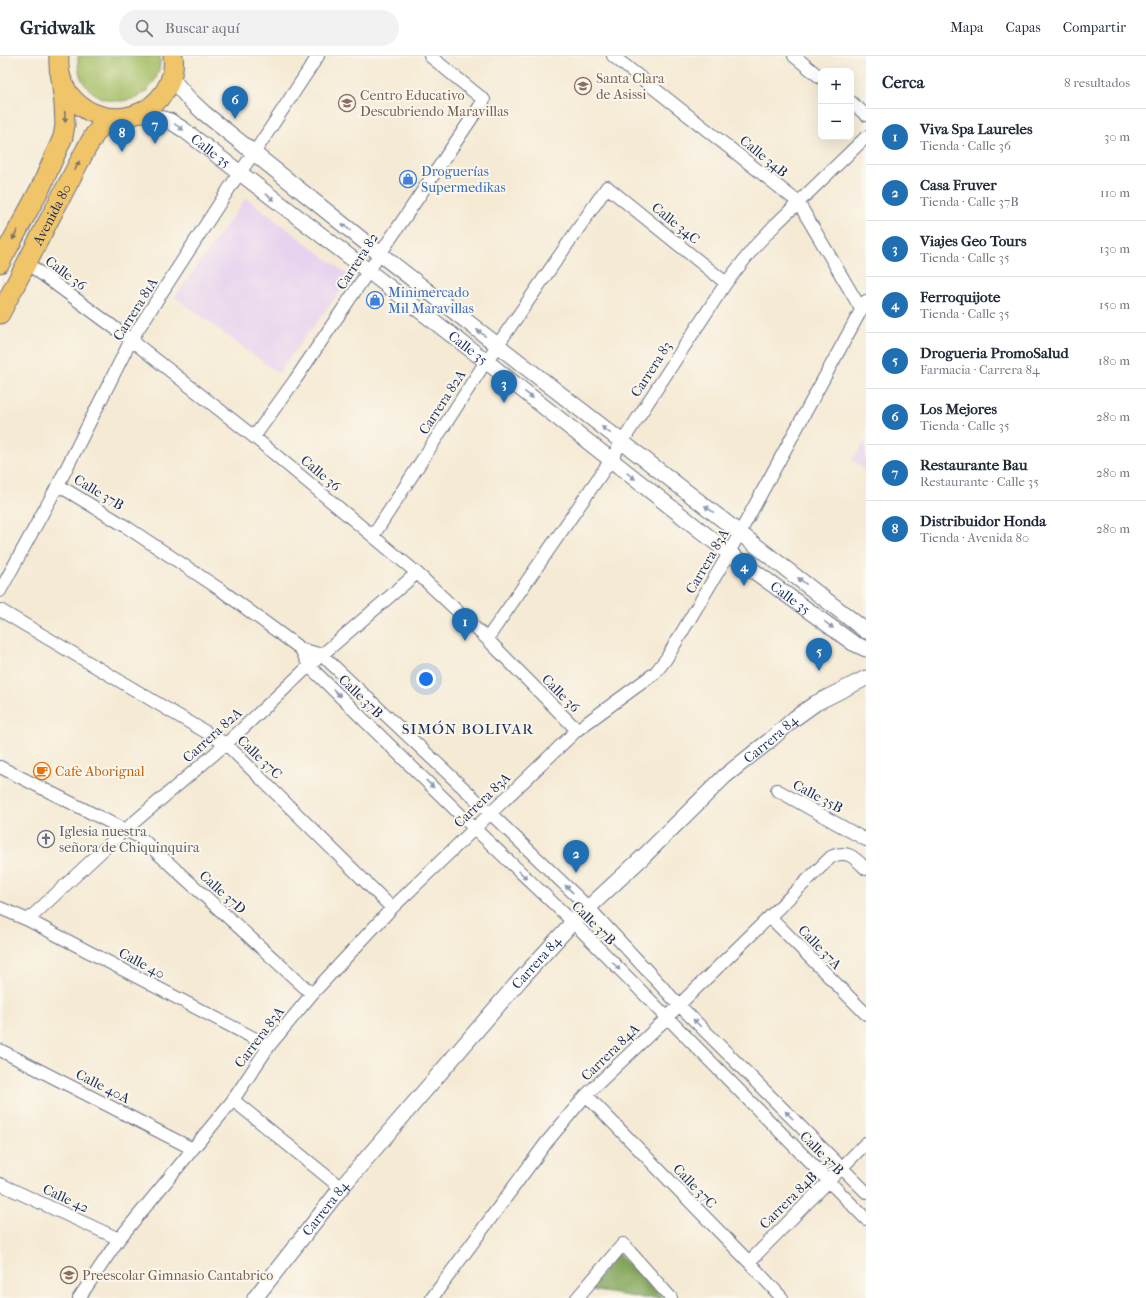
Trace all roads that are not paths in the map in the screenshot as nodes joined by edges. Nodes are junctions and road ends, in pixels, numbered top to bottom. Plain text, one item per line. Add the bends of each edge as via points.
1 (58, 56) edge
2 (173, 56) edge
3 (318, 56) edge
4 (430, 56) edge
5 (613, 56) edge
6 (794, 56) edge
7 (818, 76) edge
8 (61, 78) junction
9 (171, 78) junction
10 (854, 104) edge
11 (143, 112) junction
12 (866, 114) edge
13 (108, 118) junction
14 (866, 137) edge
15 (254, 152) junction
16 (239, 173) junction
17 (607, 187) joint
18 (798, 202) junction
19 (380, 254) junction
20 (27, 262) junction
21 (0, 263) edge
22 (369, 272) junction
23 (726, 283) junction
24 (863, 305) edge
25 (0, 314) edge
26 (131, 340) junction
27 (498, 345) junction
28 (487, 362) junction
29 (254, 437) junction
30 (622, 442) junction
31 (611, 460) junction
32 (58, 485) junction
33 (740, 533) junction
34 (373, 536) junction
35 (729, 553) junction
36 (417, 573) junction
37 (0, 591) edge
38 (0, 610) edge
39 (866, 630) edge
40 (487, 639) junction
41 (301, 649) junction
42 (866, 649) edge
43 (322, 655) junction
44 (309, 666) junction
45 (866, 678) edge
46 (577, 730) junction
47 (226, 744) junction
48 (0, 767) edge
49 (777, 790) dead end
50 (490, 813) junction
51 (474, 828) junction
52 (124, 830) junction
53 (866, 840) edge
54 (866, 869) edge
55 (0, 908) edge
56 (392, 908) junction
57 (589, 908) junction
58 (770, 917) junction
59 (28, 920) junction
60 (573, 922) junction
61 (312, 994) junction
62 (679, 1005) junction
63 (866, 1014) edge
64 (667, 1018) junction
65 (269, 1046) junction
66 (0, 1050) edge
67 (586, 1095) junction
68 (233, 1100) junction
69 (866, 1143) edge
70 (193, 1149) junction
71 (842, 1167) junction
72 (828, 1181) junction
73 (0, 1184) edge
74 (341, 1188) junction
75 (866, 1192) edge
76 (866, 1219) edge
77 (119, 1239) junction
78 (748, 1262) junction
79 (79, 1298) edge
80 (255, 1298) edge
81 (432, 1298) edge
82 (577, 1298) edge
83 (671, 1298) edge
84 (782, 1298) edge

1 - 8 main road, Avenida 80
2 - 9 main road
3 - 15 street, Carrera 81A
4 - 19 street, Carrera 82 via 484,100
5 - 18 street, Calle 34B
6 - 7 street
8 - 13 main road via 75,102 98,116
8 -> 21 main road, Avenida 80 via 65,125 63,137
9 - 11 main road via 161,96
9 - 15 street, Calle 35 via 204,113
10 - 12 street
11 - 13 main road via 126,118
11 -> 16 street, Calle 35 via 170,120
20 -> 13 main road, Avenida 80 via 86,149
14 - 18 street, Carrera 83
15 - 16 street, Carrera 81A
19 -> 15 street, Calle 35
16 -> 22 street, Calle 35
16 - 26 street, Carrera 81A
17 - 23 street, Calle 34C
17 - 27 street, Carrera 82A
18 - 23 street, Carrera 83 via 756,245
18 - 24 street, Calle 34B
19 - 22 street, Carrera 82
27 -> 19 street, Calle 35
20 - 25 main road, Avenida 80
20 - 26 street, Calle 36
22 - 28 street, Calle 35
22 - 29 street, Carrera 82
23 - 30 street, Carrera 83
24 - 33 street, Carrera 83A
26 - 29 street, Calle 36
26 - 32 street, Carrera 81A
27 - 28 street, Carrera 82A
30 -> 27 street, Calle 35
28 -> 31 street, Calle 35
28 - 34 street, Carrera 82A
29 - 34 street, Calle 36
30 - 31 street, Carrera 83
33 -> 30 street, Calle 35
31 -> 35 street, Calle 35
31 - 40 street, Carrera 83
32 - 37 street, Carrera 81A
32 - 41 street, Calle 37B via 126,526 221,590
33 - 35 street, Carrera 83A
39 -> 33 street, Calle 35
34 - 36 street, Calle 36
35 -> 42 street, Calle 35 via 853,643
35 - 46 street, Carrera 83A via 675,645 655,673
36 - 40 street, Calle 36
36 - 43 street, Carrera 82A
38 - 47 street, Calle 37C
40 - 46 street, Calle 36
41 - 43 street, Calle 37B
41 - 44 street, Calle 37B
43 - 44 street, Carrera 82A
43 - 50 street, Calle 37B
44 - 47 street, Carrera 82A
44 -> 51 street, Calle 37B
45 - 57 street, Carrera 84 via 816,703 794,718 725,776
46 - 50 street, Carrera 83A
47 - 52 street, Carrera 82A
47 - 56 street, Calle 37C
48 - 52 street, Calle 37D
49 - 53 street, Calle 35B
50 - 51 street, Carrera 83A
57 -> 50 street, Calle 37B
51 - 56 street, Carrera 83A
51 -> 60 street, Calle 37B
52 - 59 street, Carrera 82A
52 - 61 street, Calle 37D via 141,838
54 - 58 street, Carrera 84A via 849,855 837,854 824,863
55 - 59 street, Calle 40
56 - 61 street, Carrera 83A
57 - 60 street, Carrera 84
57 - 62 street, Calle 37B
58 - 62 street, Carrera 84A
58 - 63 street, Calle 37A
59 - 65 street, Calle 40
60 -> 64 street, Calle 37B
60 - 74 street, Carrera 84
61 - 65 street, Carrera 83A
62 - 64 street, Carrera 84A
71 -> 62 street, Calle 37B
64 - 67 street, Carrera 84A
64 - 72 street, Calle 37B
65 - 68 street, Carrera 83A
66 - 70 street, Calle 40A
67 - 78 street, Calle 37C
67 - 81 street, Carrera 84A via 546,1143
68 - 70 street, Carrera 83A
68 - 74 street
69 - 71 street, Carrera 84B
70 - 77 street, Carrera 83A
71 - 72 street, Carrera 84B
71 - 75 street, Calle 37B
72 - 76 street, Calle 37B
72 - 78 street, Carrera 84B
73 - 77 street, Calle 42
74 - 80 street, Carrera 84
77 - 79 street, Carrera 83A
78 - 84 street, Calle 37C
82 - 83 street via 623,1244

